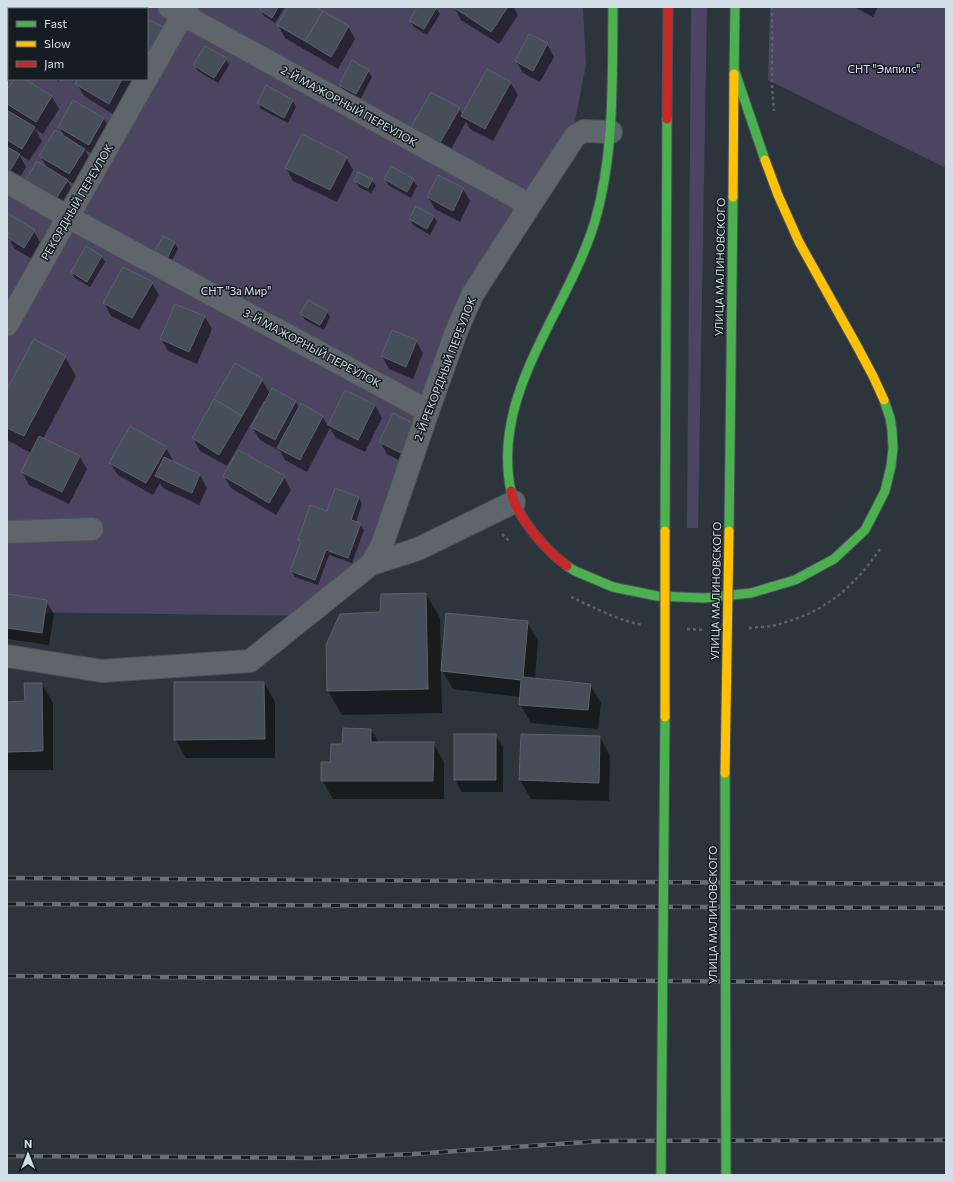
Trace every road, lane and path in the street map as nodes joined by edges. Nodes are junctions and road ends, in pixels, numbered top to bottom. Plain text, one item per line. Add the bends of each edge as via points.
1 (613, 7) edge
2 (668, 7) edge
3 (735, 7) edge
4 (772, 7) edge
5 (180, 10) edge
6 (734, 69) junction
7 (148, 76) edge
8 (146, 80) edge
9 (774, 111) dead end
10 (611, 132) junction
11 (7, 182) edge
12 (530, 205) junction
13 (68, 217) junction
14 (7, 325) edge
15 (428, 411) junction
16 (514, 502) junction
17 (489, 514) junction
18 (92, 529) dead end
19 (7, 532) edge
20 (883, 545) dead end
21 (515, 547) dead end
22 (371, 564) junction
23 (566, 594) dead end
24 (643, 625) dead end
25 (742, 628) dead end
26 (681, 629) dead end
27 (704, 630) dead end
28 (7, 656) edge
29 (661, 1175) edge
30 (726, 1175) edge

1 - 10 highway
2 - 29 highway, bridge
3 - 6 highway, УЛИЦА МАЛИНОВСКОГО
4 - 9 path
5 - 7 street, РЕКОРДНЫЙ ПЕРЕУЛОК
5 - 12 street, 2-Й МАЖОРНЫЙ ПЕРЕУЛОК
6 - 16 highway via 781,204 797,239 882,391 891,420 894,444 891,471 881,502 866,529 843,553 815,571 768,590 696,598 658,596 625,590 595,580 572,568 547,547 527,525
6 - 30 highway, УЛИЦА МАЛИНОВСКОГО, bridge via 725,749
8 - 13 street, РЕКОРДНЫЙ ПЕРЕУЛОК
10 - 12 street, 2-Й РЕКОРДНЫЙ ПЕРЕУЛОК via 584,131 576,136
10 - 16 highway via 599,207 586,247 525,376 512,411 507,442 508,474
11 - 13 street, 3-Й МАЖОРНЫЙ ПЕРЕУЛОК
12 - 15 street, 2-Й РЕКОРДНЫЙ ПЕРЕУЛОК via 472,294
13 - 14 street, РЕКОРДНЫЙ ПЕРЕУЛОК
13 - 15 street, 3-Й МАЖОРНЫЙ ПЕРЕУЛОК
15 - 22 street, 2-Й РЕКОРДНЫЙ ПЕРЕУЛОК via 382,545
16 - 17 street
17 - 21 path via 494,525
17 - 22 street via 418,549
18 - 19 street
20 - 25 path via 868,567 840,595 823,607 772,626
22 - 28 street via 250,661 102,671
23 - 24 path via 598,610
26 - 27 path

